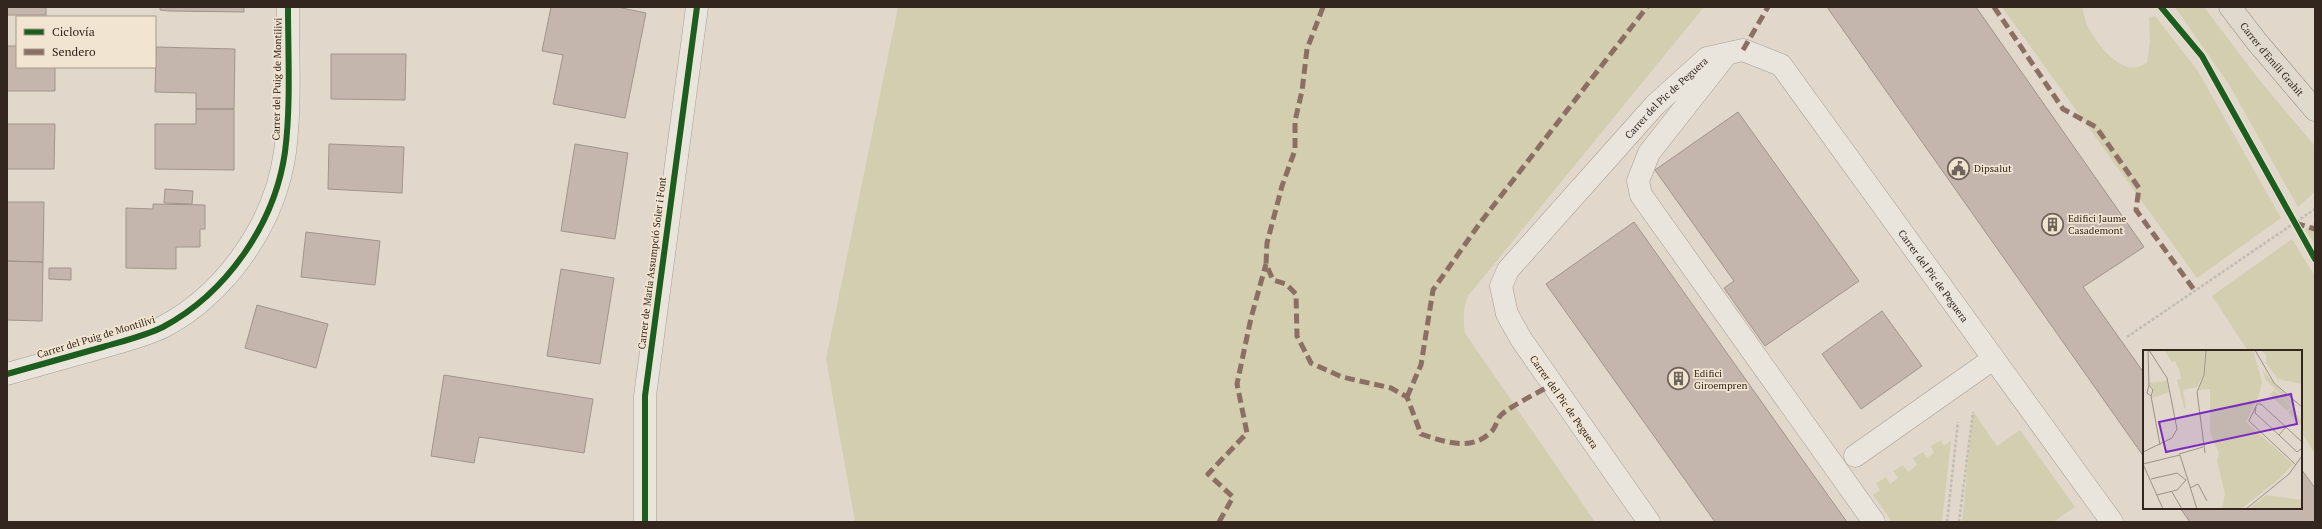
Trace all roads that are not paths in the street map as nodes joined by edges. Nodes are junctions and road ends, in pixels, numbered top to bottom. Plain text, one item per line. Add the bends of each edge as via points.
1 (288, 7) edge
2 (697, 7) edge
3 (2230, 7) edge
4 (1727, 54) junction
5 (2315, 110) edge
6 (1993, 359) junction
7 (7, 374) edge
8 (1855, 456) dead end
9 (645, 522) edge
10 (1649, 522) edge
11 (1874, 522) edge
12 (2112, 522) edge

1 - 7 street, Carrer del Puig de Montilivi via 285,152 278,186 266,216 240,260 202,299 162,327 127,340
2 - 9 street, Carrer de Maria Assumpció Soler i Font via 645,396
3 - 5 main road, Carrer d'Emili Grahit
4 - 6 street, Carrer del Pic de Peguera via 1743,50 1781,64
4 - 10 street, Carrer del Pic de Peguera via 1707,58 1655,105 1508,270 1501,286 1507,314 1521,339
4 - 11 street via 1649,153 1638,181 1641,195
6 - 8 street
6 - 12 street, Carrer del Pic de Peguera

